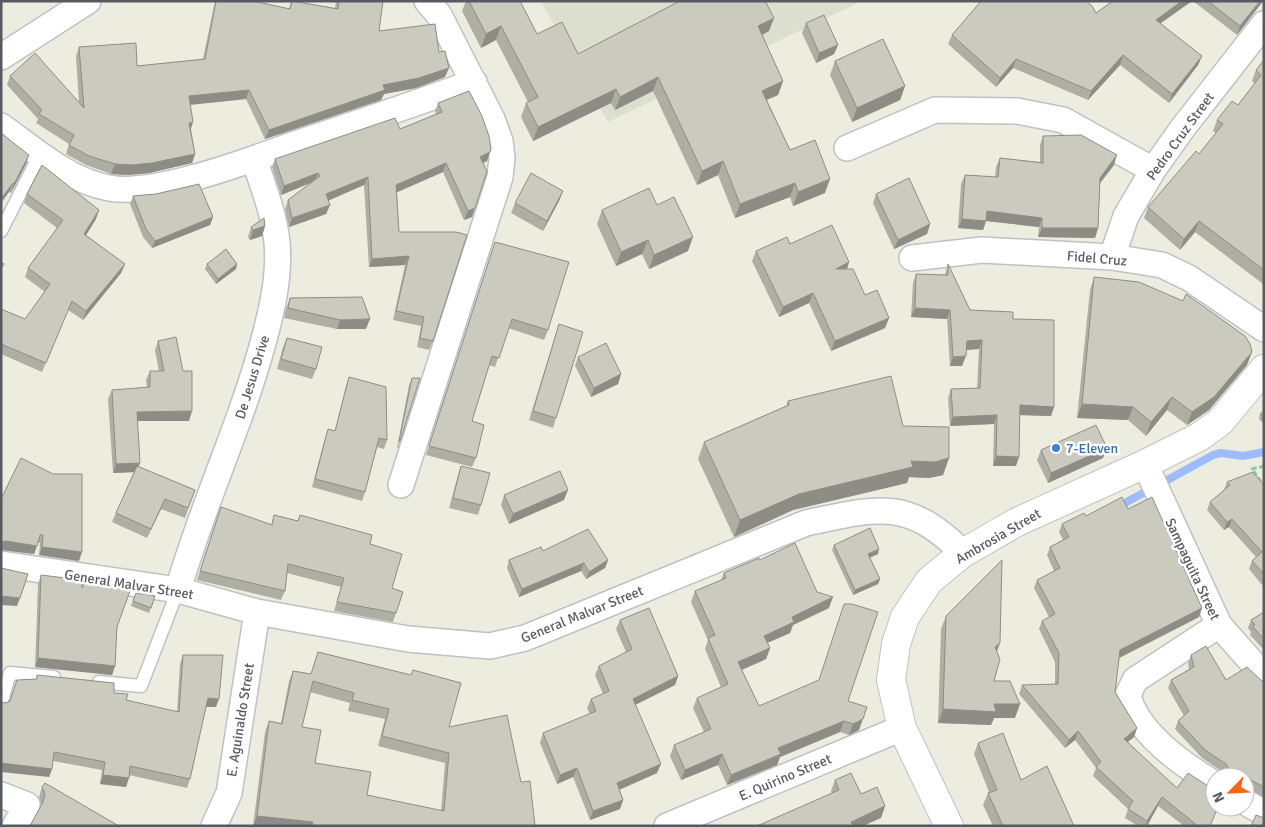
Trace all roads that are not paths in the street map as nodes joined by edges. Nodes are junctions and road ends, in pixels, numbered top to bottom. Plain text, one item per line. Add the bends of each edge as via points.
1 (88, 1) edge
2 (427, 1) edge
3 (1264, 24) edge
4 (1, 57) edge
5 (474, 82) junction
6 (1, 126) edge
7 (847, 148) dead end
8 (40, 154) junction
9 (254, 159) junction
10 (1153, 170) junction
11 (1, 231) edge
12 (1112, 257) junction
13 (912, 258) dead end
14 (1264, 329) edge
15 (1264, 369) edge
16 (1148, 472) junction
17 (401, 485) dead end
18 (963, 553) junction
19 (1, 564) edge
20 (178, 590) junction
21 (257, 612) junction
22 (1219, 625) junction
23 (1264, 676) edge
24 (66, 679) edge
25 (85, 680) edge
26 (1, 704) edge
27 (902, 728) junction
28 (1205, 778) edge
29 (1, 795) edge
30 (21, 815) edge
31 (214, 826) edge
32 (667, 826) edge
33 (949, 826) edge

1 - 4 street
2 - 5 street via 439,15
3 - 10 street, Pedro Cruz Street
5 - 9 street
5 - 17 street via 500,141 500,177
6 - 8 street
7 - 10 street via 935,110 1017,111 1063,120
8 - 9 street via 75,176 109,188 142,188
8 - 11 lane
9 - 20 street, De Jesus Drive via 277,242 276,285 250,391
10 - 12 street, Pedro Cruz Street via 1126,216
12 - 13 street, Fidel Cruz via 982,250
12 - 14 street, Fidel Cruz via 1162,265 1189,278
15 - 16 street, Ambrosia Street via 1220,422
16 - 18 street, Ambrosia Street via 1017,522
16 - 22 street, Sampaguita Street
18 - 21 street, General Malvar Street via 928,522 902,513 876,510 848,514 806,523 525,638 490,646 408,639
18 - 27 street, Ambrosia Street via 929,581 905,617 896,644 891,680
19 - 20 street, General Malvar Street
20 - 21 street, General Malvar Street
20 - 25 lane via 141,686
21 - 31 street, E. Aguinaldo Street via 229,793
22 - 23 street, Sampaguita Street
22 - 28 street via 1135,680 1128,695 1131,708 1157,740 1188,768
24 - 26 lane via 10,673
27 - 32 street, E. Quirino Street
27 - 33 street, Ambrosia Street
29 - 30 street

